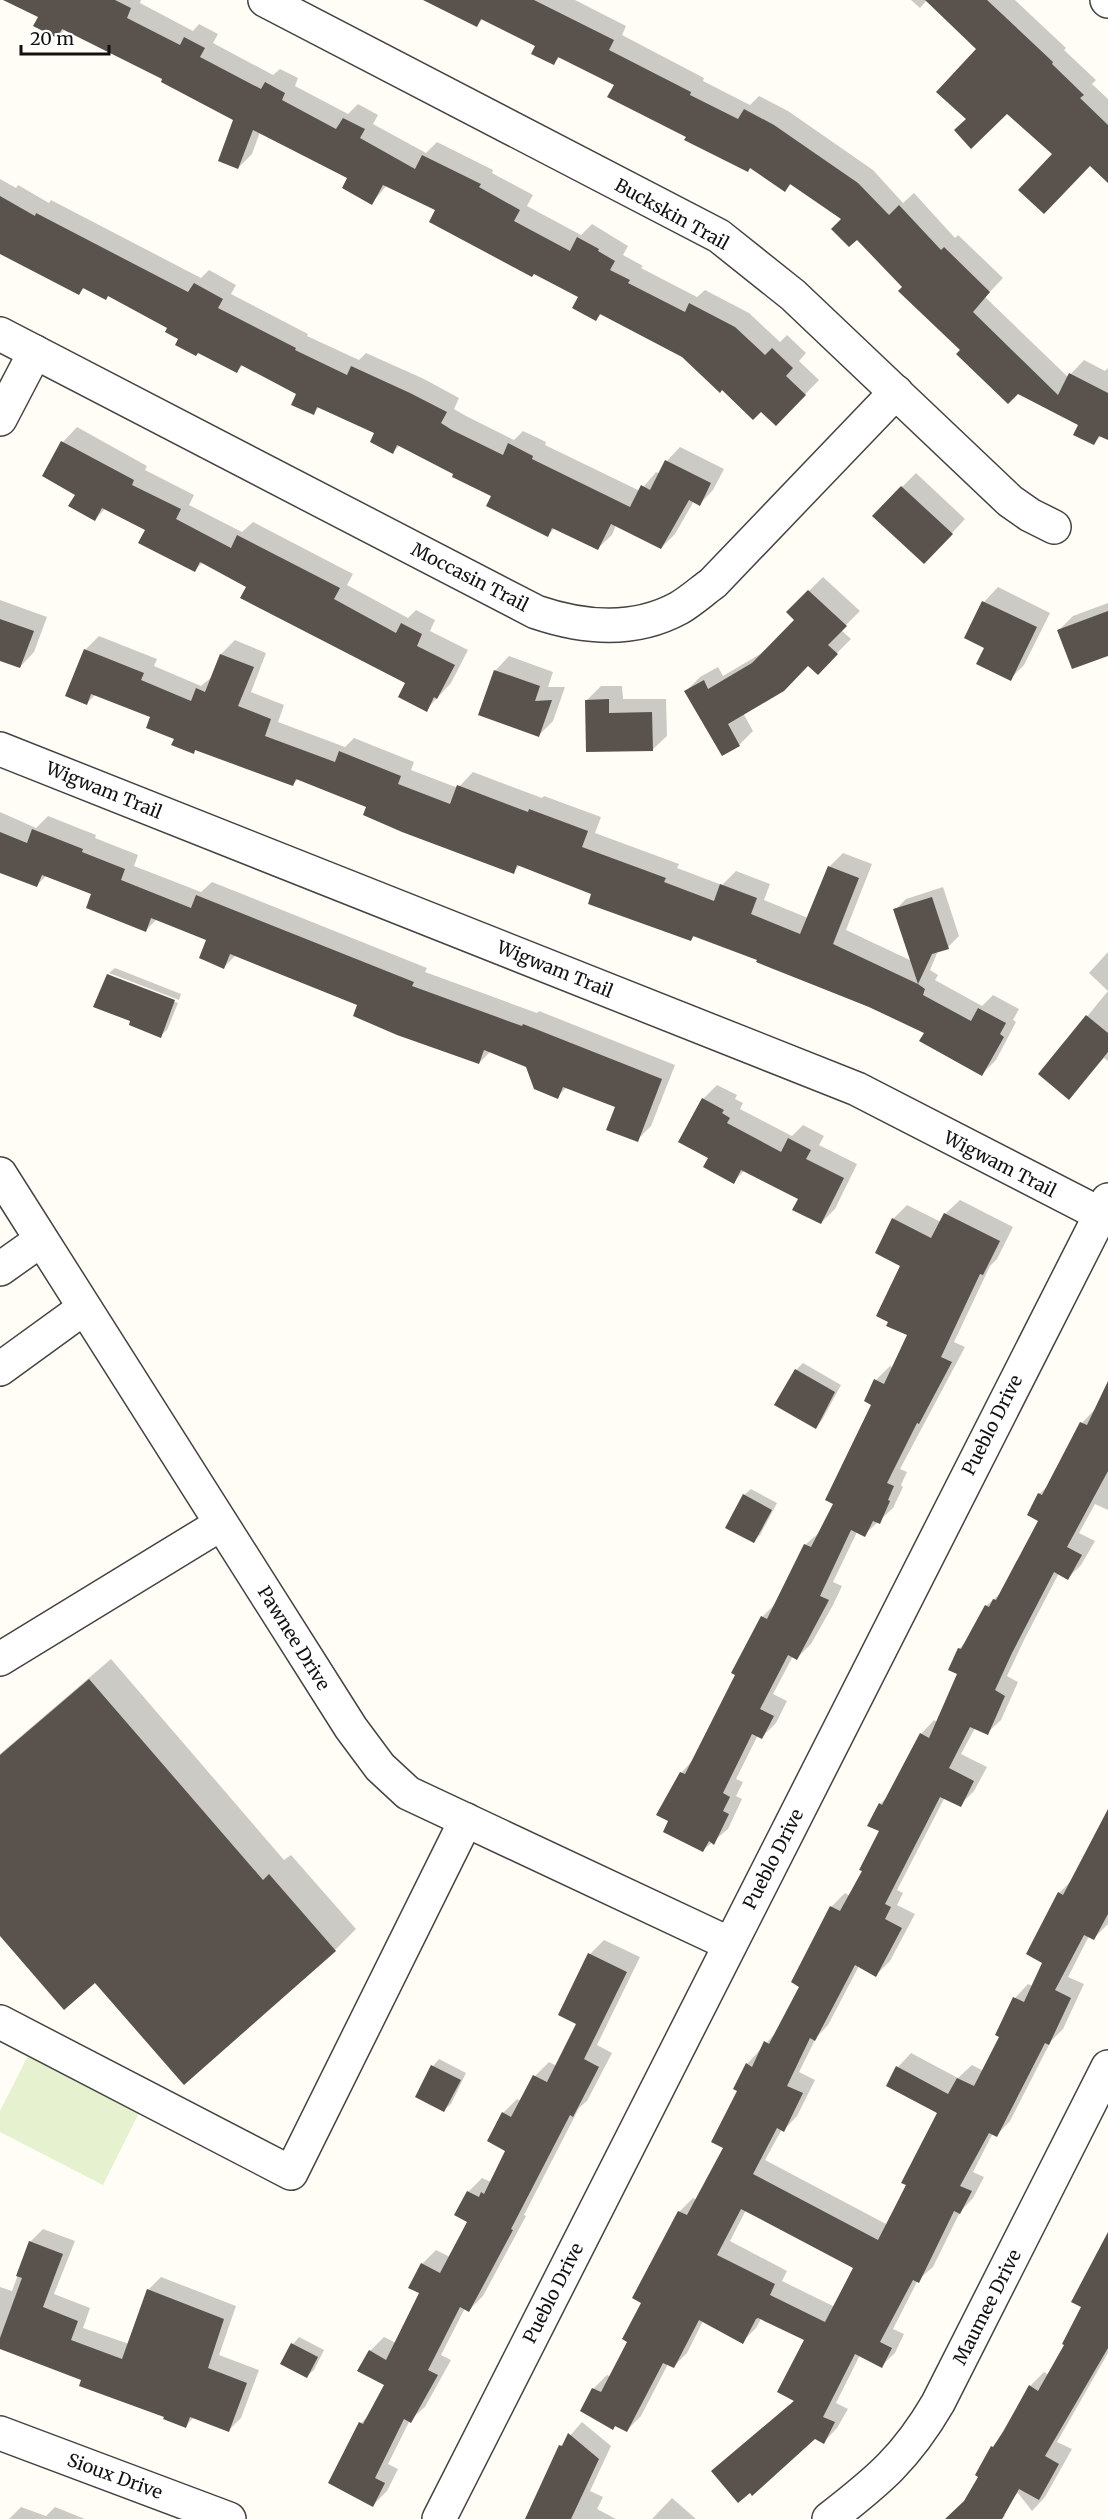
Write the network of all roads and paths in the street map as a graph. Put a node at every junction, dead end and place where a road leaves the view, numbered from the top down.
1 (266, 0) edge
2 (0, 334) edge
3 (35, 352) junction
4 (896, 392) junction
5 (0, 419) edge
6 (1054, 527) dead end
7 (0, 749) edge
8 (0, 1174) edge
9 (1104, 1207) edge
10 (41, 1240) junction
11 (0, 1269) edge
12 (84, 1308) junction
13 (0, 1369) edge
14 (221, 1524) junction
15 (0, 1659) edge
16 (466, 1820) junction
17 (730, 1944) junction
18 (0, 2022) edge
19 (1108, 2067) edge
20 (0, 2433) edge
21 (230, 2519) edge
22 (439, 2519) edge
23 (829, 2519) edge

1 - 4 street, Buckskin Trail
2 - 3 street, Moccasin Trail
3 - 4 street, Moccasin Trail
3 - 5 street
4 - 6 street, Buckskin Trail
7 - 9 street, Wigwam Trail
8 - 10 street, Pawnee Drive
9 - 17 street, Pueblo Drive
10 - 11 street
10 - 12 street, Pawnee Drive
12 - 13 street
12 - 14 street, Pawnee Drive
14 - 15 street
14 - 16 street, Pawnee Drive
16 - 17 street, Pawnee Drive
16 - 18 street
17 - 22 street, Pueblo Drive
19 - 23 street, Maumee Drive
20 - 21 street, Sioux Drive

